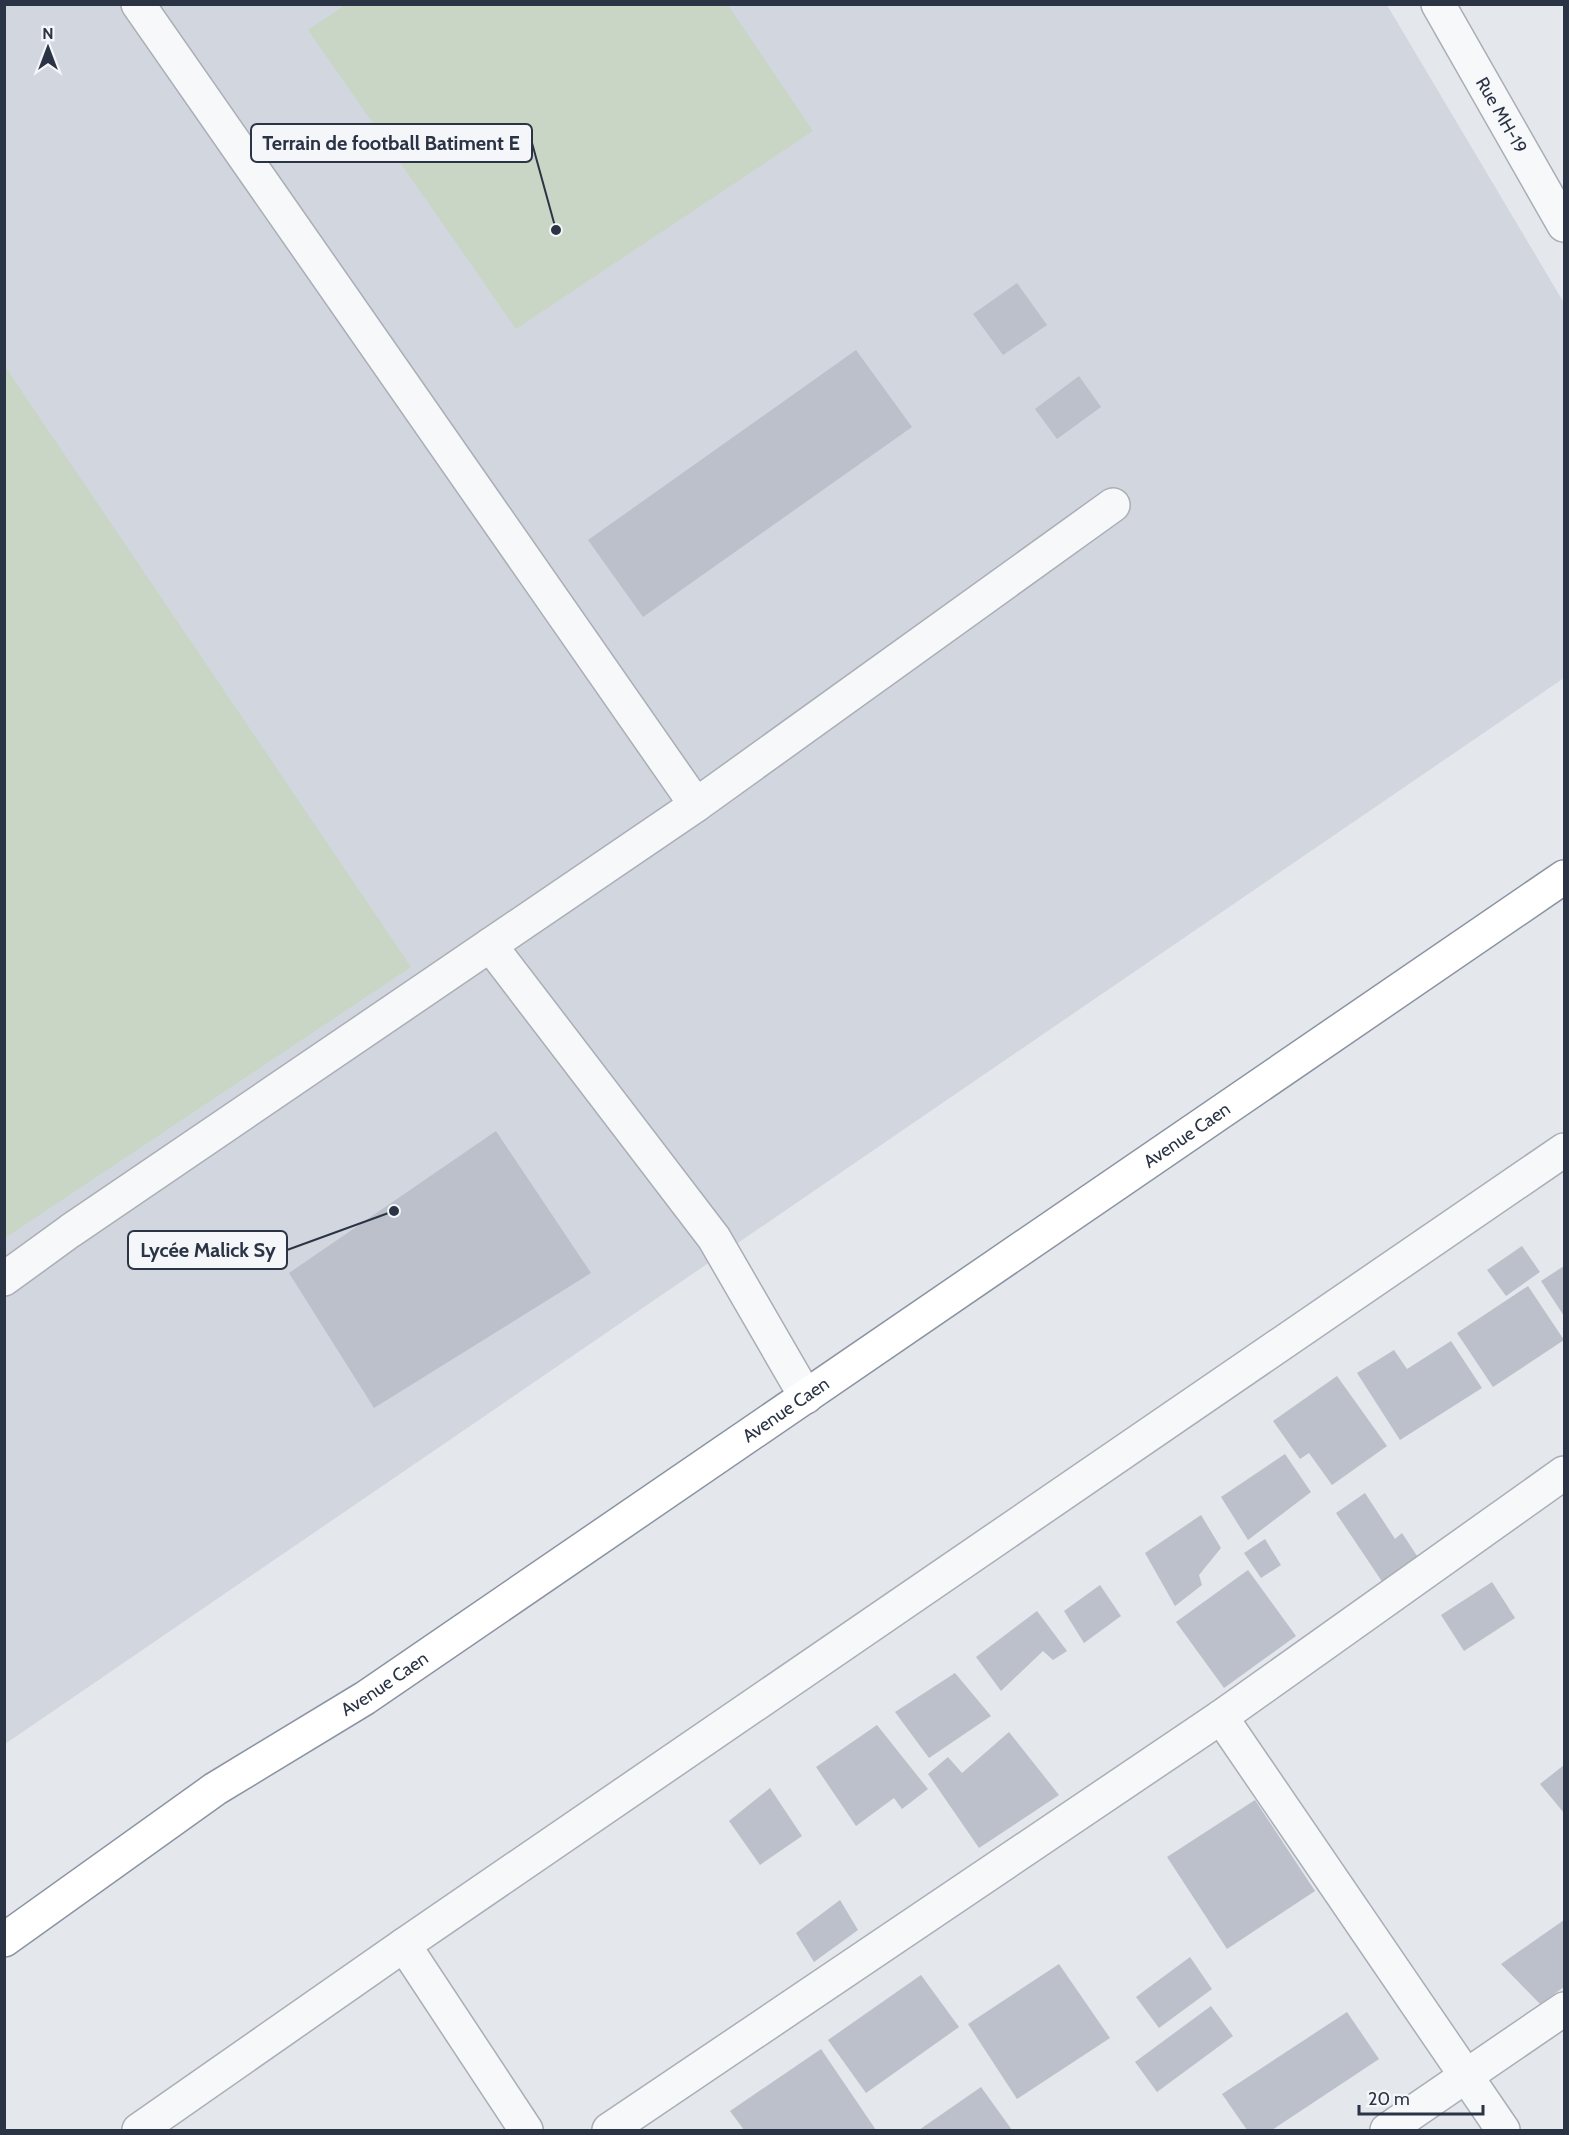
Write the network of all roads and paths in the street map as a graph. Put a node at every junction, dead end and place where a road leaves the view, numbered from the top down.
1 (138, 4) edge
2 (1438, 4) edge
3 (1564, 225) edge
4 (1113, 505) dead end
5 (696, 805) junction
6 (1564, 877) edge
7 (490, 945) junction
8 (1564, 1150) edge
9 (4, 1280) edge
10 (806, 1396) junction
11 (1564, 1473) edge
12 (1221, 1717) junction
13 (4, 1940) edge
14 (404, 1945) junction
15 (1564, 2008) edge
16 (1466, 2076) junction
17 (139, 2130) edge
18 (526, 2130) edge
19 (609, 2130) edge
20 (1387, 2130) edge
21 (1503, 2130) edge

1 - 5 street
2 - 3 street, Rue MH-19
4 - 5 street
5 - 7 street
6 - 10 highway, Avenue Caen
7 - 9 street
7 - 10 street
8 - 14 street
10 - 13 highway, Avenue Caen
11 - 12 street
12 - 16 street
12 - 19 street
14 - 17 street
14 - 18 street
15 - 16 street
16 - 20 street
16 - 21 street

